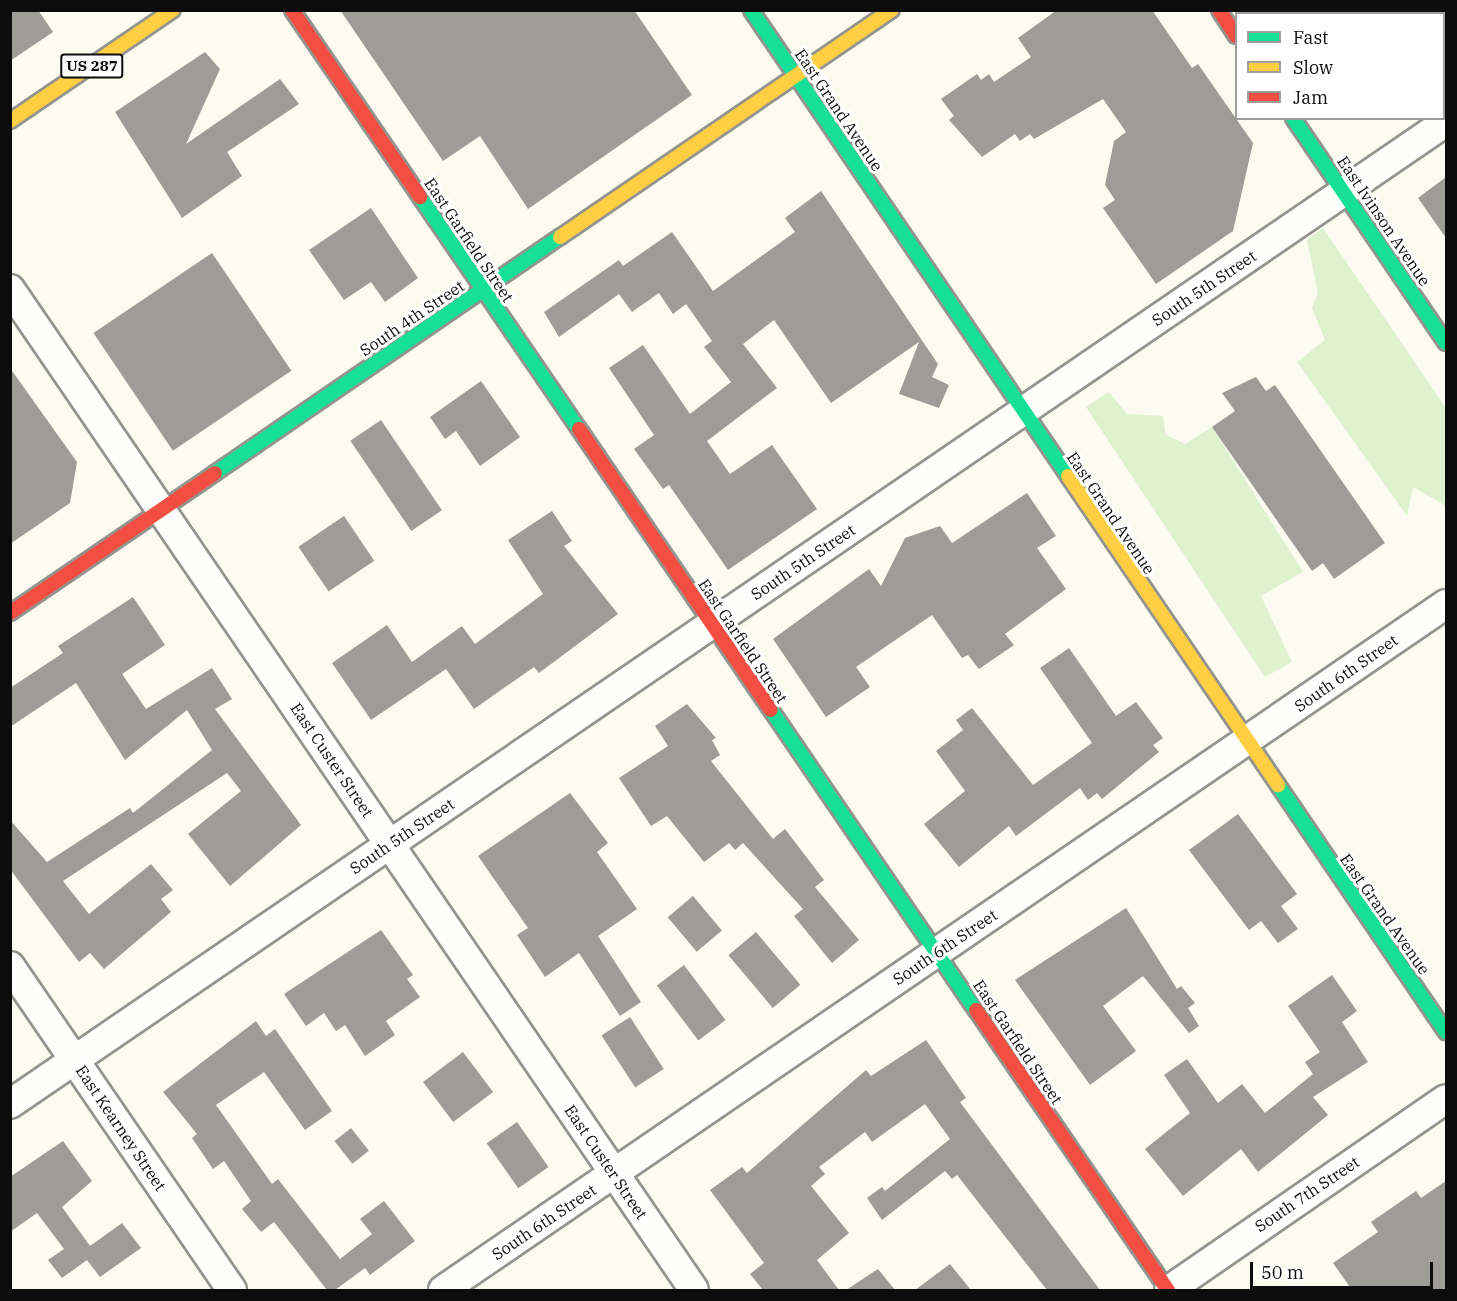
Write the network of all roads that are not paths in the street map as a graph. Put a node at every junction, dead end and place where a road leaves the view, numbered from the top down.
1 (173, 10) edge
2 (292, 10) edge
3 (751, 10) edge
4 (892, 10) edge
5 (1219, 10) edge
6 (1235, 34) edge
7 (796, 76) junction
8 (1294, 120) edge
9 (10, 122) edge
10 (1446, 122) edge
11 (1344, 192) junction
12 (10, 289) edge
13 (483, 290) junction
14 (1446, 343) edge
15 (1022, 412) junction
16 (161, 510) junction
17 (1446, 604) edge
18 (10, 613) edge
19 (712, 624) junction
20 (1246, 741) junction
21 (390, 845) junction
22 (937, 953) junction
23 (10, 966) edge
24 (1446, 1032) edge
25 (75, 1060) junction
26 (1446, 1099) edge
27 (10, 1104) edge
28 (614, 1174) junction
29 (232, 1290) edge
30 (443, 1290) edge
31 (694, 1290) edge
32 (1168, 1290) edge

1 - 9 street, US 287
2 - 13 street, East Garfield Street
3 - 7 street, East Grand Avenue
4 - 7 street, South 4th Street
5 - 6 street
7 - 13 street, South 4th Street
7 - 15 street, East Grand Avenue
8 - 11 street, East Ivinson Avenue
10 - 11 street, South 5th Street
11 - 14 street, East Ivinson Avenue
11 - 15 street, South 5th Street
12 - 16 street, East Custer Street
13 - 16 street, South 4th Street
13 - 19 street, East Garfield Street
15 - 19 street, South 5th Street
15 - 20 street, East Grand Avenue
16 - 18 street, South 4th Street
16 - 21 street, East Custer Street
17 - 20 street, South 6th Street
19 - 21 street, South 5th Street
19 - 22 street, East Garfield Street
20 - 22 street, South 6th Street
20 - 24 street, East Grand Avenue
21 - 25 street, South 5th Street
21 - 28 street, East Custer Street
22 - 28 street, South 6th Street
22 - 32 street, East Garfield Street
23 - 25 street, East Kearney Street
25 - 27 street, South 5th Street
25 - 29 street, East Kearney Street
26 - 32 street, South 7th Street
28 - 30 street, South 6th Street
28 - 31 street, East Custer Street

